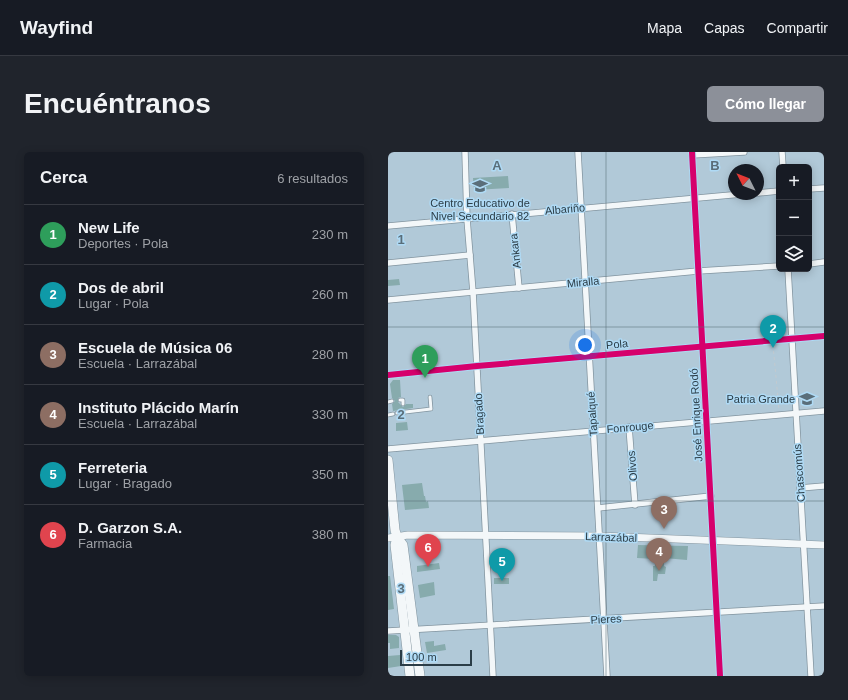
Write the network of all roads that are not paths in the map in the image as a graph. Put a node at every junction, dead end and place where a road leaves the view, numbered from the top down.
1 (465, 152) edge
2 (578, 152) edge
3 (744, 152) edge
4 (782, 152) edge
5 (692, 154) edge
6 (783, 164) edge
7 (824, 188) edge
8 (812, 189) edge
9 (776, 191) edge
10 (764, 192) edge
11 (728, 195) edge
12 (694, 198) junction
13 (581, 208) junction
14 (512, 214) junction
15 (467, 219) junction
16 (388, 226) edge
17 (470, 255) junction
18 (824, 262) edge
19 (388, 263) edge
20 (812, 264) edge
21 (776, 266) edge
22 (698, 271) junction
23 (788, 272) edge
24 (585, 282) junction
25 (519, 288) junction
26 (473, 292) junction
27 (388, 300) edge
28 (824, 336) edge
29 (792, 339) junction
30 (702, 346) junction
31 (589, 356) junction
32 (476, 366) junction
33 (388, 375) edge
34 (430, 397) dead end
35 (400, 400) dead end
36 (403, 404) dead end
37 (824, 411) edge
38 (796, 413) junction
39 (388, 415) edge
40 (707, 421) junction
41 (629, 427) junction
42 (593, 430) junction
43 (481, 441) junction
44 (388, 449) edge
45 (388, 460) edge
46 (824, 486) edge
47 (800, 488) junction
48 (711, 496) junction
49 (635, 505) junction
50 (598, 508) junction
51 (486, 536) junction
52 (599, 536) junction
53 (393, 538) edge
54 (714, 541) junction
55 (804, 544) junction
56 (824, 545) edge
57 (824, 606) edge
58 (807, 607) junction
59 (717, 612) junction
60 (604, 619) junction
61 (490, 625) junction
62 (405, 630) junction
63 (414, 630) junction
64 (388, 631) edge
65 (410, 676) edge
66 (420, 676) edge
67 (493, 676) edge
68 (607, 676) edge
69 (720, 676) edge
70 (811, 676) edge

1 - 15 street, Bragado
2 - 13 street, Tapalqué
3 - 5 street
4 - 6 street
5 - 12 street, José Enrique Rodó
7 - 8 street
9 - 10 street
11 - 12 street, Albariño
12 - 13 street, Albariño
12 - 22 street, José Enrique Rodó
13 - 14 street, Albariño
13 - 24 street, Tapalqué
14 - 15 street, Albariño
14 - 25 street, Ankara
15 - 16 street, Albariño
15 - 17 street, Bragado
17 - 19 street
17 - 26 street, Bragado
18 - 20 street
21 - 22 street, Miralla
22 - 24 street, Miralla
22 - 30 street, José Enrique Rodó
23 - 29 street, Chascomús
24 - 25 street, Miralla
24 - 31 street, Tapalqué
25 - 26 street, Miralla
26 - 27 street, Miralla
26 - 32 street, Bragado
28 - 29 street, Pola
29 - 30 street, Pola
29 - 38 street, Chascomús
30 - 31 street, Pola
30 - 40 street, José Enrique Rodó
31 - 32 street, Pola
31 - 42 street, Tapalqué
32 - 33 street, Pola
32 - 43 street, Bragado
34 - 39 lane
35 - 36 lane
37 - 38 street, Fonrouge
38 - 40 street, Fonrouge
38 - 47 street, Chascomús
40 - 41 street, Fonrouge
40 - 48 street, José Enrique Rodó
41 - 42 street, Fonrouge
41 - 49 street, Olivos
42 - 43 street, Fonrouge
42 - 50 street, Tapalqué
43 - 44 street, Fonrouge
43 - 51 street, Bragado
45 - 53 main road
46 - 47 street
47 - 55 street, Chascomús
48 - 49 street
48 - 54 street, José Enrique Rodó
49 - 50 street
50 - 52 street, Tapalqué
51 - 52 street, Larrazábal
51 - 53 street, Larrazábal
51 - 61 street, Bragado
52 - 54 street, Larrazábal
52 - 60 street, Tapalqué
53 - 62 main road
53 - 63 main road
54 - 55 street, Larrazábal
54 - 59 street, José Enrique Rodó
55 - 56 street, Larrazábal
55 - 58 street, Chascomús
57 - 58 street, Pieres
58 - 59 street, Pieres
58 - 70 street, Chascomús
59 - 60 street, Pieres
59 - 69 street, José Enrique Rodó
60 - 61 street, Pieres
60 - 68 street, Tapalqué
61 - 63 street, Pieres
61 - 67 street, Bragado
62 - 63 street, Pieres
62 - 64 street, Pieres
62 - 65 main road
63 - 66 main road

